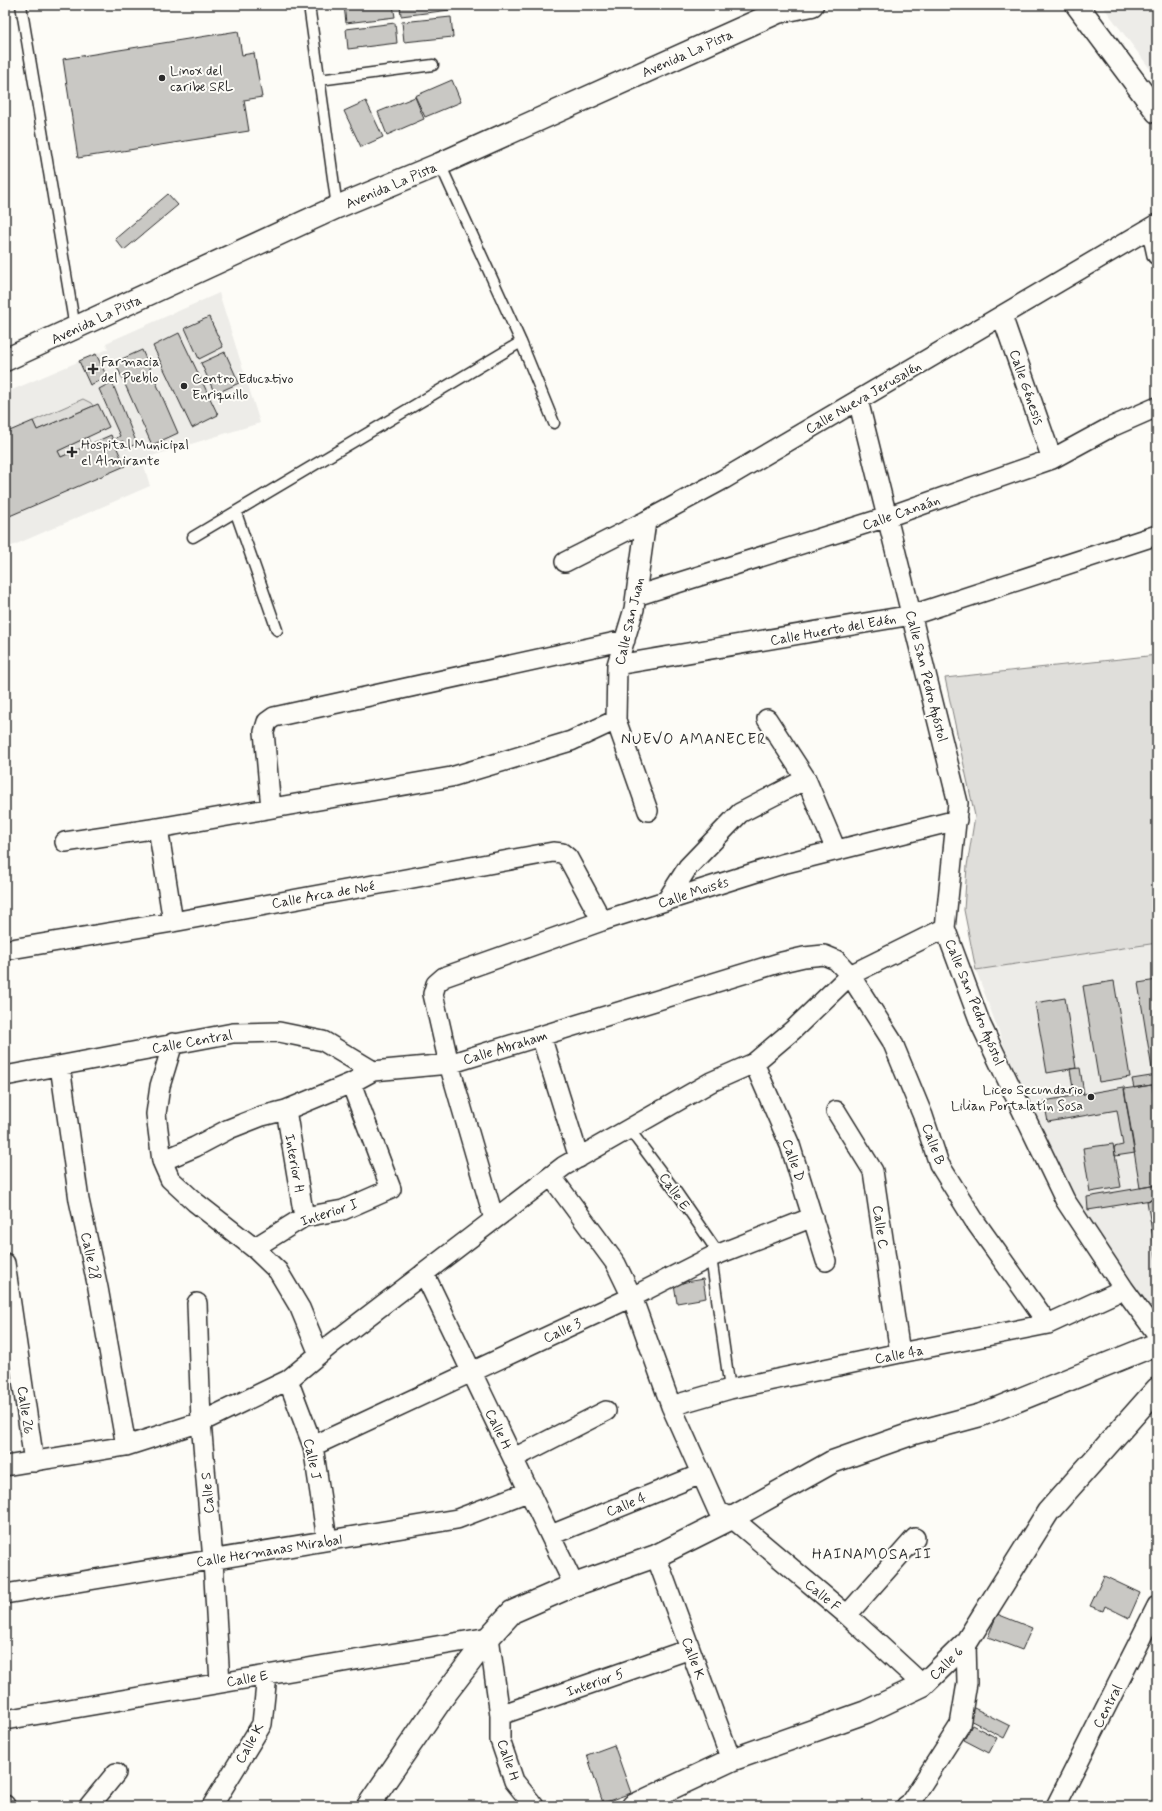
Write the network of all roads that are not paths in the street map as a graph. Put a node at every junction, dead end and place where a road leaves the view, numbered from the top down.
1 (21, 5) edge
2 (309, 5) edge
3 (812, 5) edge
4 (1077, 5) edge
5 (782, 8) edge
6 (434, 65) dead end
7 (319, 80) junction
8 (1157, 112) edge
9 (440, 164) junction
10 (337, 207) junction
11 (1154, 226) edge
12 (1157, 255) edge
13 (1002, 316) junction
14 (75, 329) junction
15 (521, 342) junction
16 (5, 360) edge
17 (858, 400) junction
18 (1157, 407) edge
19 (554, 423) dead end
20 (1052, 459) junction
21 (236, 513) junction
22 (887, 517) junction
23 (646, 522) junction
24 (1157, 535) edge
25 (193, 537) dead end
26 (566, 562) dead end
27 (636, 596) junction
28 (912, 615) junction
29 (277, 630) dead end
30 (625, 640) junction
31 (617, 665) junction
32 (767, 719) dead end
33 (616, 720) junction
34 (806, 779) junction
35 (271, 808) junction
36 (648, 811) dead end
37 (956, 820) junction
38 (158, 828) junction
39 (65, 842) dead end
40 (836, 850) junction
41 (667, 900) junction
42 (602, 921) junction
43 (172, 922) junction
44 (945, 928) junction
45 (5, 950) edge
46 (850, 975) junction
47 (541, 1036) junction
48 (173, 1043) junction
49 (754, 1063) junction
50 (449, 1064) junction
51 (60, 1066) junction
52 (373, 1070) junction
53 (5, 1076) edge
54 (351, 1083) junction
55 (286, 1110) junction
56 (836, 1111) dead end
57 (629, 1129) junction
58 (579, 1158) junction
59 (162, 1161) junction
60 (551, 1176) junction
61 (304, 1217) junction
62 (812, 1217) junction
63 (494, 1219) junction
64 (254, 1248) junction
65 (715, 1255) junction
66 (826, 1261) dead end
67 (5, 1263) edge
68 (424, 1273) junction
69 (1124, 1289) junction
70 (632, 1297) junction
71 (197, 1303) dead end
72 (1048, 1324) junction
73 (1157, 1334) edge
74 (1157, 1344) edge
75 (900, 1353) junction
76 (319, 1354) junction
77 (472, 1373) junction
78 (288, 1380) junction
79 (730, 1389) junction
80 (1157, 1389) edge
81 (670, 1406) junction
82 (606, 1411) dead end
83 (201, 1422) junction
84 (126, 1446) junction
85 (313, 1446) junction
86 (514, 1458) junction
87 (34, 1462) junction
88 (5, 1466) edge
89 (701, 1474) junction
90 (530, 1491) junction
91 (725, 1515) junction
92 (551, 1535) junction
93 (915, 1538) dead end
94 (327, 1540) junction
95 (656, 1556) junction
96 (213, 1560) junction
97 (574, 1585) junction
98 (5, 1594) edge
99 (1157, 1606) edge
100 (847, 1615) junction
101 (489, 1637) junction
102 (966, 1644) junction
103 (690, 1649) junction
104 (267, 1675) junction
105 (220, 1683) junction
106 (923, 1685) junction
107 (500, 1715) junction
108 (5, 1720) edge
109 (732, 1760) junction
110 (116, 1773) dead end
111 (912, 1805) edge
112 (89, 1806) edge
113 (212, 1806) edge
114 (368, 1806) edge
115 (534, 1806) edge
116 (633, 1806) edge
117 (1056, 1806) edge

1 - 14 lane
2 - 7 lane
3 - 5 street, Avenida La Pista
4 - 8 street
5 - 9 street, Avenida La Pista
6 - 7 lane
7 - 10 lane
9 - 10 street, Avenida La Pista
9 - 15 lane
10 - 14 street, Avenida La Pista
11 - 12 street
11 - 13 street, Calle Nueva Jerusalén
13 - 17 street, Calle Nueva Jerusalén
13 - 20 street, Calle Génesis
14 - 16 street, Avenida La Pista
15 - 19 lane
15 - 21 lane
17 - 22 street, Calle San Pedro Apóstol
17 - 23 street, Calle Nueva Jerusalén
18 - 20 street, Calle Canaán
20 - 22 street, Calle Canaán
21 - 25 lane
21 - 29 lane
22 - 27 street, Calle Canaán
22 - 28 street, Calle San Pedro Apóstol
23 - 26 street, Calle Nueva Jerusalén
23 - 27 street, Calle San Juan
24 - 28 street, Calle Huerto del Edén
27 - 30 street, Calle San Juan
28 - 31 street, Calle Huerto del Edén
28 - 37 street, Calle San Pedro Apóstol
30 - 31 street, Calle San Juan
30 - 35 street
31 - 33 street, Calle San Juan
32 - 34 street
33 - 35 street
33 - 36 street, Calle San Juan
34 - 40 street
34 - 41 street
35 - 38 street
37 - 40 street, Calle Moisés
37 - 44 street, Calle San Pedro Apóstol
38 - 39 street
38 - 43 street
40 - 41 street, Calle Moisés
41 - 42 street, Calle Moisés
42 - 43 street, Calle Arca de Noé
42 - 50 street, Calle Moisés
43 - 45 street, Calle Arca de Noé
44 - 46 street
44 - 69 street, Calle San Pedro Apóstol
46 - 47 street, Calle Abraham
46 - 49 street
46 - 72 street, Calle B
47 - 50 street, Calle Abraham
47 - 58 street
48 - 51 street, Calle Central
48 - 52 street, Calle Central
48 - 59 street
49 - 57 street
49 - 62 street, Calle D
50 - 52 street, Calle Abraham
50 - 63 street
51 - 53 street, Calle Central
51 - 84 street, Calle 28
52 - 54 street, Calle Abraham
54 - 55 street, Calle Abraham
54 - 61 street, Interior I
55 - 59 street, Calle Abraham
55 - 61 street, Interior H
56 - 75 street, Calle C
57 - 58 street
57 - 65 lane, Calle E
58 - 60 street
59 - 64 street
60 - 63 street
60 - 70 street
61 - 64 street, Interior I
62 - 65 street, Calle 3
62 - 66 street, Calle D
63 - 68 street
64 - 76 street
65 - 70 street, Calle 3
65 - 79 lane, Calle E
67 - 87 street, Calle 26
68 - 76 street
68 - 77 street, Calle H
69 - 72 street, Calle 4a
69 - 73 street, Calle San Pedro Apóstol
70 - 77 street, Calle 3
70 - 81 street
71 - 83 street, Calle S
72 - 75 street, Calle 4a
74 - 91 street
75 - 79 street, Calle 4a
76 - 78 street
77 - 85 street, Calle 3
77 - 86 street, Calle H
78 - 83 street
78 - 85 street, Calle J
79 - 81 street, Calle 4a
80 - 102 street, Calle 6
81 - 89 street
82 - 86 street
83 - 84 street
83 - 96 street, Calle S
84 - 87 street
85 - 94 street, Calle J
86 - 90 street, Calle H
87 - 88 street
89 - 91 street
89 - 92 street, Calle 4
90 - 92 street, Calle H
90 - 94 street, Calle Hermanas Mirabal
91 - 95 street
91 - 100 street, Calle F
92 - 97 street, Calle H
93 - 100 street
94 - 96 street, Calle Hermanas Mirabal
95 - 97 street
95 - 103 street, Calle K
96 - 98 street, Calle Hermanas Mirabal
96 - 105 street, Calle S
97 - 101 street
99 - 117 street, Central
100 - 106 street, Calle F
101 - 104 street, Calle E
101 - 107 street, Calle H
101 - 114 street
102 - 106 street, Calle 6
102 - 111 street
103 - 107 street, Interior 5
103 - 109 street, Calle K
104 - 105 street, Calle E
104 - 113 street, Calle K
105 - 108 street, Calle E
106 - 109 street, Calle 6
107 - 115 street, Calle H
109 - 116 street, Calle 6
110 - 112 street

